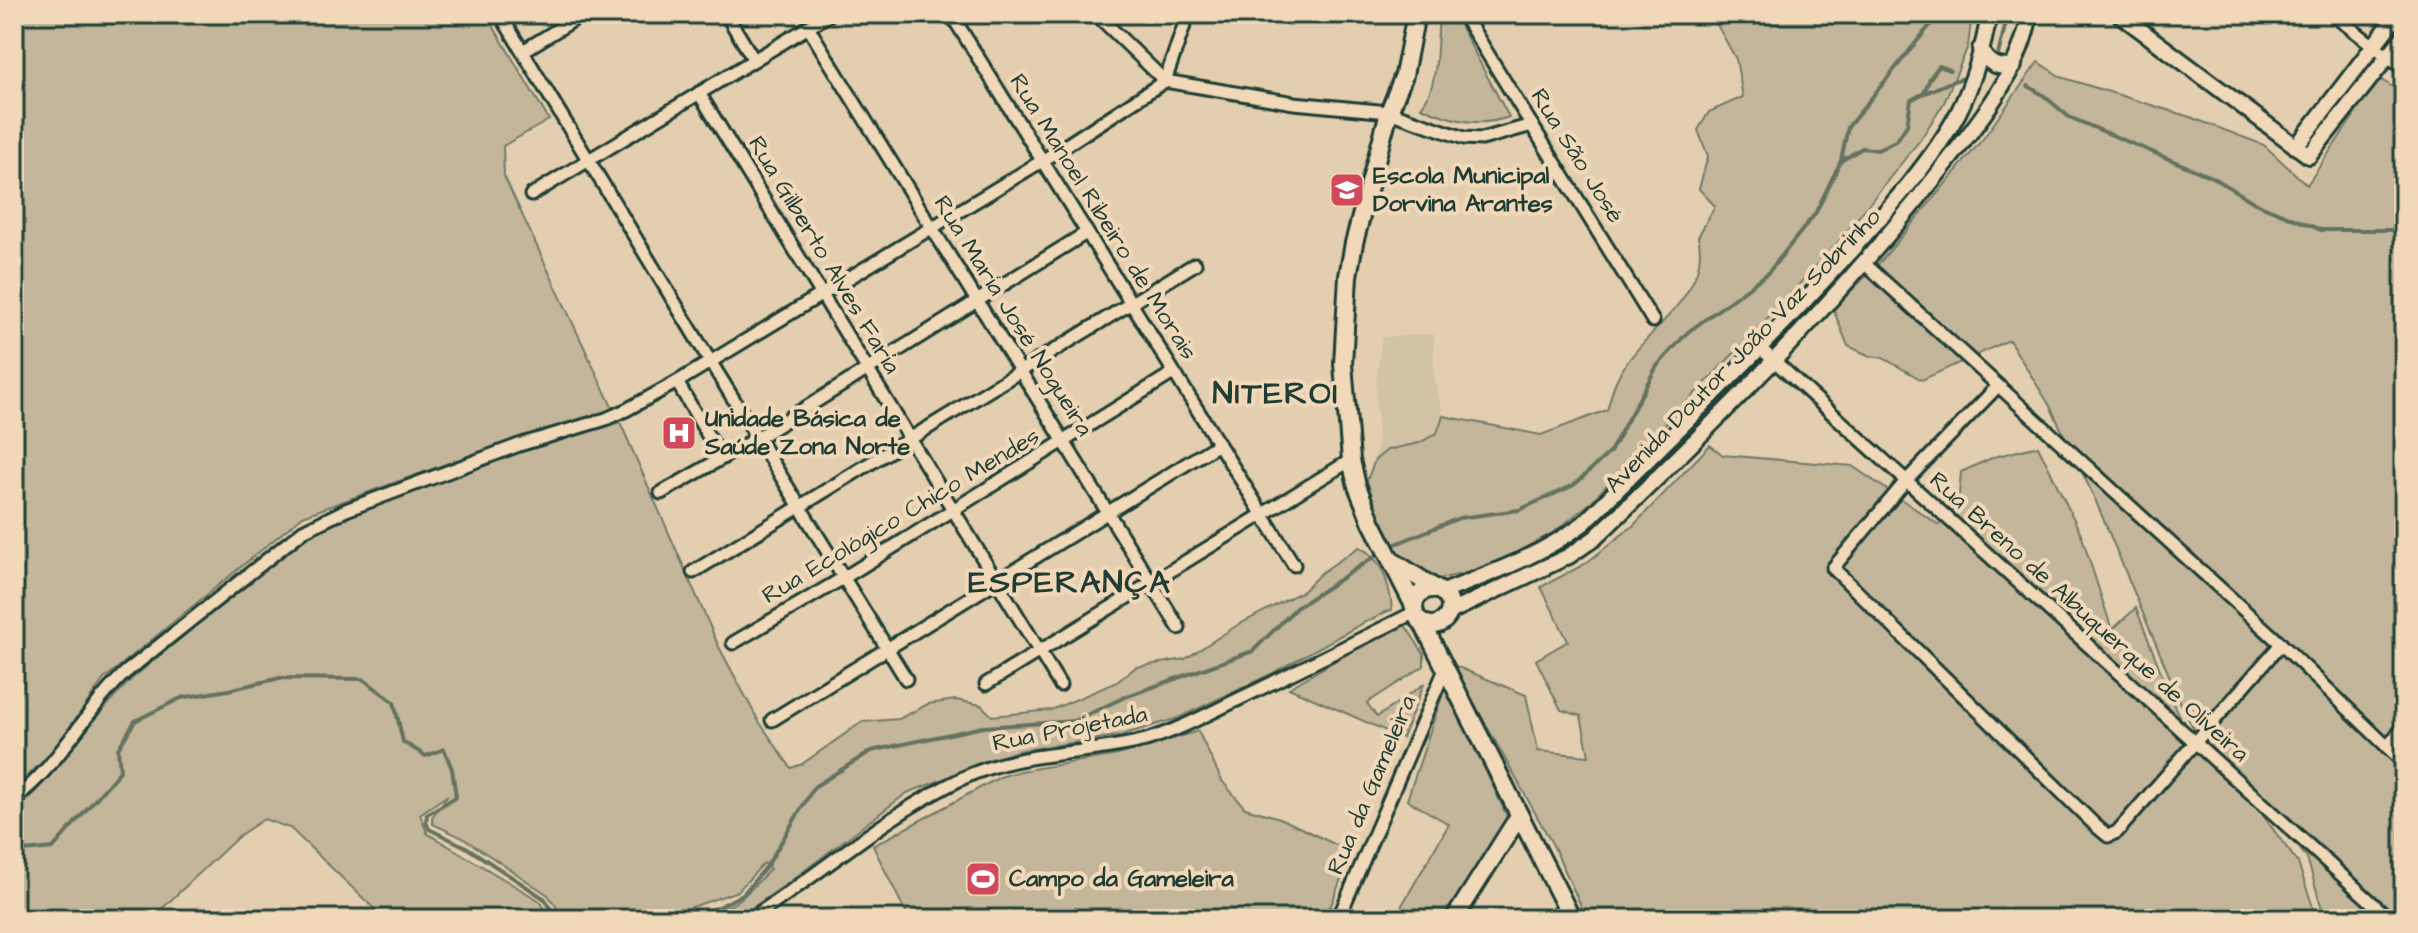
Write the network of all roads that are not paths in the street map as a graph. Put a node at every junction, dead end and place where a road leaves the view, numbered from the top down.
1 (500, 14) edge
2 (583, 14) edge
3 (726, 14) edge
4 (830, 14) edge
5 (951, 14) edge
6 (1096, 14) edge
7 (1188, 14) edge
8 (1416, 14) edge
9 (1463, 14) edge
10 (1989, 14) edge
11 (2030, 14) edge
12 (2119, 14) edge
13 (2332, 14) edge
14 (2398, 14) edge
15 (808, 27) junction
16 (2404, 36) edge
17 (2374, 46) junction
18 (1980, 49) junction
19 (523, 51) junction
20 (2389, 57) junction
21 (754, 60) junction
22 (2014, 66) junction
23 (2404, 69) edge
24 (1165, 81) junction
25 (699, 93) junction
26 (1389, 112) junction
27 (1532, 125) junction
28 (2296, 147) junction
29 (589, 158) junction
30 (1042, 161) junction
31 (531, 195) dead end
32 (932, 227) junction
33 (1086, 233) junction
34 (1864, 263) junction
35 (1195, 264) dead end
36 (822, 293) junction
37 (977, 300) junction
38 (1130, 304) junction
39 (1653, 321) dead end
40 (1760, 348) junction
41 (1773, 360) junction
42 (710, 361) junction
43 (867, 370) junction
44 (1022, 372) junction
45 (1173, 373) junction
46 (677, 382) junction
47 (1998, 386) junction
48 (759, 437) junction
49 (909, 438) junction
50 (1065, 442) junction
51 (1217, 445) junction
52 (721, 458) junction
53 (1351, 460) junction
54 (1906, 481) junction
55 (661, 493) dead end
56 (801, 506) junction
57 (953, 510) junction
58 (1108, 513) junction
59 (1263, 514) junction
60 (1391, 558) junction
61 (1294, 565) dead end
62 (693, 572) dead end
63 (845, 577) junction
64 (997, 582) junction
65 (1151, 584) junction
66 (1440, 591) junction
67 (1417, 613) junction
68 (1449, 615) junction
69 (1179, 628) dead end
70 (733, 643) dead end
71 (2281, 644) junction
72 (888, 648) junction
73 (1040, 652) junction
74 (1445, 664) junction
75 (906, 679) dead end
76 (986, 684) dead end
77 (1060, 685) dead end
78 (772, 720) dead end
79 (2404, 727) edge
80 (2196, 742) junction
81 (2387, 747) junction
82 (2404, 763) edge
83 (14, 799) edge
84 (1519, 816) junction
85 (750, 919) edge
86 (1336, 919) edge
87 (1454, 919) edge
88 (1572, 919) edge
89 (2390, 919) edge

1 - 19 street
2 - 19 street
3 - 21 street
4 - 15 street
5 - 30 street, Rua Manoel Ribeiro de Morais
6 - 24 street
7 - 24 street
8 - 26 main road
9 - 27 street, Rua São José
10 - 18 street, Avenida Doutor João Vaz Sobrinho
11 - 22 street, Avenida Doutor João Vaz Sobrinho
12 - 28 street
13 - 17 street
14 - 17 street
15 - 21 street
15 - 32 street, Rua Maria José Nogueira
16 - 20 street
17 - 20 street
17 - 28 street
18 - 22 street
18 - 40 street, Avenida Doutor João Vaz Sobrinho
19 - 29 street
20 - 23 street
20 - 28 street
21 - 25 street
22 - 34 street, Avenida Doutor João Vaz Sobrinho
24 - 26 street
24 - 30 street
25 - 29 street
25 - 36 street, Rua Gilberto Alves Faria
26 - 27 street
26 - 53 main road
27 - 39 street, Rua São José
29 - 31 street
29 - 42 street
30 - 32 street
30 - 33 street, Rua Manoel Ribeiro de Morais
32 - 36 street
32 - 37 street, Rua Maria José Nogueira
33 - 37 street
33 - 38 street, Rua Manoel Ribeiro de Morais
34 - 41 street, Avenida Doutor João Vaz Sobrinho
34 - 47 street
35 - 38 street
36 - 42 street
36 - 43 street, Rua Gilberto Alves Faria
37 - 43 street
37 - 44 street, Rua Maria José Nogueira
38 - 44 street
38 - 45 street, Rua Manoel Ribeiro de Morais
40 - 41 street, Rua Breno de Albuquerque de Oliveira
40 - 66 street, Avenida Doutor João Vaz Sobrinho
41 - 54 street, Rua Breno de Albuquerque de Oliveira
41 - 68 street, Avenida Doutor João Vaz Sobrinho
42 - 46 street
42 - 48 street
43 - 48 street
43 - 49 street, Rua Gilberto Alves Faria
44 - 49 street
44 - 50 street, Rua Maria José Nogueira
45 - 50 street, Rua Ecológico Chico Mendes
45 - 51 street, Rua Manoel Ribeiro de Morais
46 - 52 street
46 - 83 street
47 - 54 street
47 - 71 street
48 - 52 street
48 - 56 street
49 - 56 street
49 - 57 street, Rua Gilberto Alves Faria
50 - 57 street, Rua Ecológico Chico Mendes
50 - 58 street, Rua Maria José Nogueira
51 - 58 street
51 - 59 street, Rua Manoel Ribeiro de Morais
52 - 55 street
53 - 59 street
53 - 60 main road
54 - 80 street, Rua Breno de Albuquerque de Oliveira
54 - 80 street
56 - 62 street
56 - 63 street
57 - 63 street, Rua Ecológico Chico Mendes
57 - 64 street, Rua Gilberto Alves Faria
58 - 64 street
58 - 65 street, Rua Maria José Nogueira
59 - 61 street, Rua Manoel Ribeiro de Morais
59 - 65 street
60 - 66 main road
60 - 67 main road
63 - 70 street, Rua Ecológico Chico Mendes
63 - 72 street
64 - 72 street
64 - 73 street, Rua Gilberto Alves Faria
65 - 69 street, Rua Maria José Nogueira
65 - 73 street
66 - 67 main road
66 - 68 main road
67 - 68 main road
67 - 74 main road
67 - 85 street, Rua Projetada
68 - 74 main road
71 - 80 street
71 - 81 street
72 - 75 street
72 - 78 street
73 - 76 street
73 - 77 street, Rua Gilberto Alves Faria
74 - 84 main road
74 - 86 street, Rua da Gameleira
79 - 81 street
80 - 89 street, Rua Breno de Albuquerque de Oliveira
81 - 82 street
84 - 87 main road
84 - 88 main road

